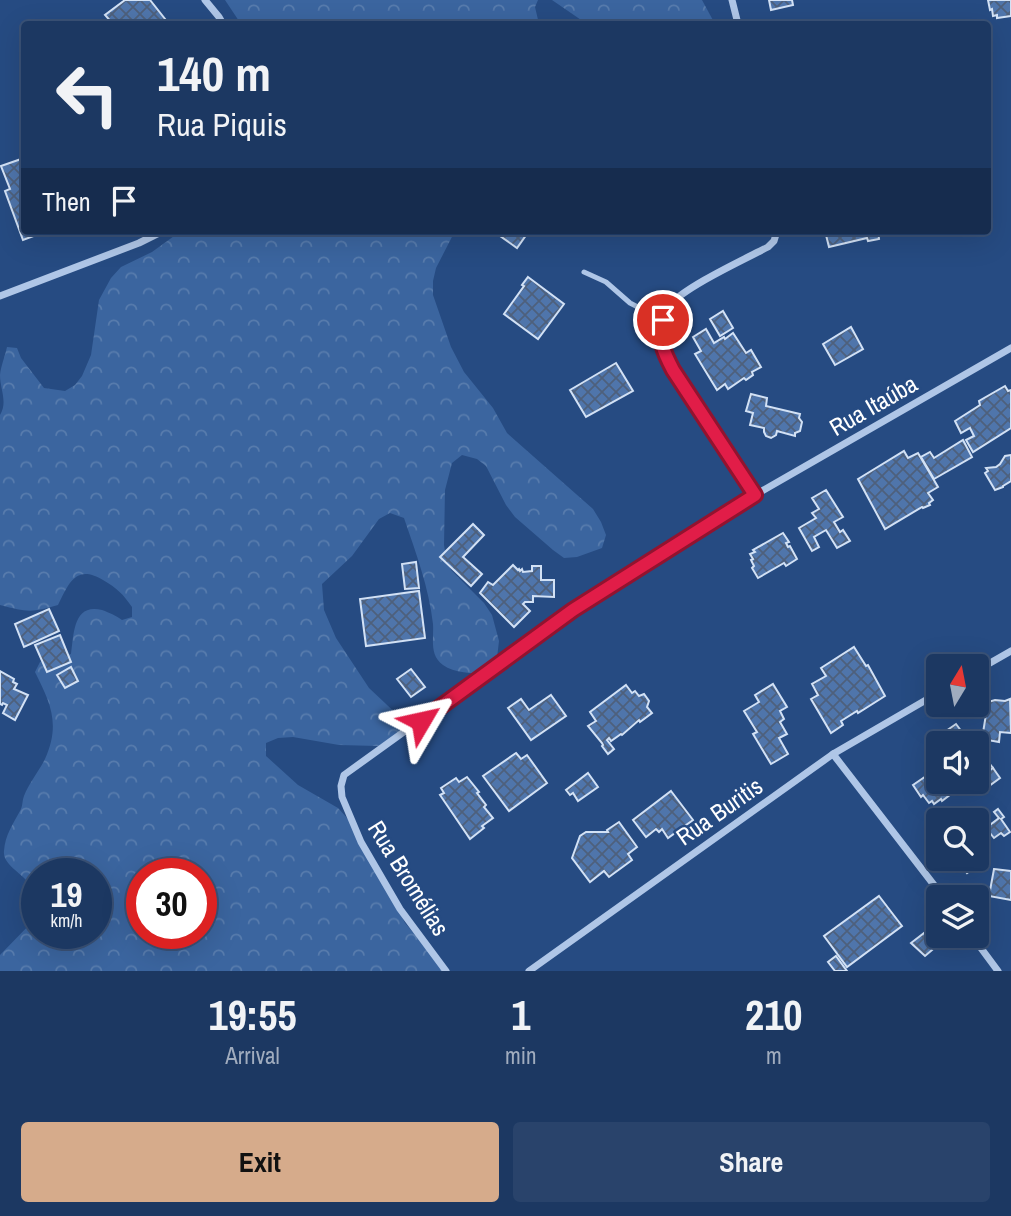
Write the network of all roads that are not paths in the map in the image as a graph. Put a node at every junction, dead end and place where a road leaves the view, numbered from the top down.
1 (205, 0) edge
2 (733, 0) edge
3 (221, 21) edge
4 (737, 21) edge
5 (155, 235) edge
6 (776, 235) edge
7 (584, 272) dead end
8 (0, 296) edge
9 (663, 320) junction
10 (1011, 348) edge
11 (755, 495) junction
12 (1011, 651) edge
13 (989, 664) edge
14 (926, 700) edge
15 (833, 754) junction
16 (355, 768) joint
17 (934, 885) edge
18 (981, 948) edge
19 (446, 971) edge
20 (529, 971) edge
21 (998, 971) edge

1 - 3 street
2 - 4 street
5 - 8 street
6 - 9 street
7 - 9 lane
9 - 11 street
10 - 11 street, Rua Itaúba
11 - 16 street, Rua Itaúba
12 - 13 street
14 - 15 street, Rua Buritis
15 - 17 street
15 - 20 street, Rua Buritis
16 - 19 street, Rua Bromélias
18 - 21 street

